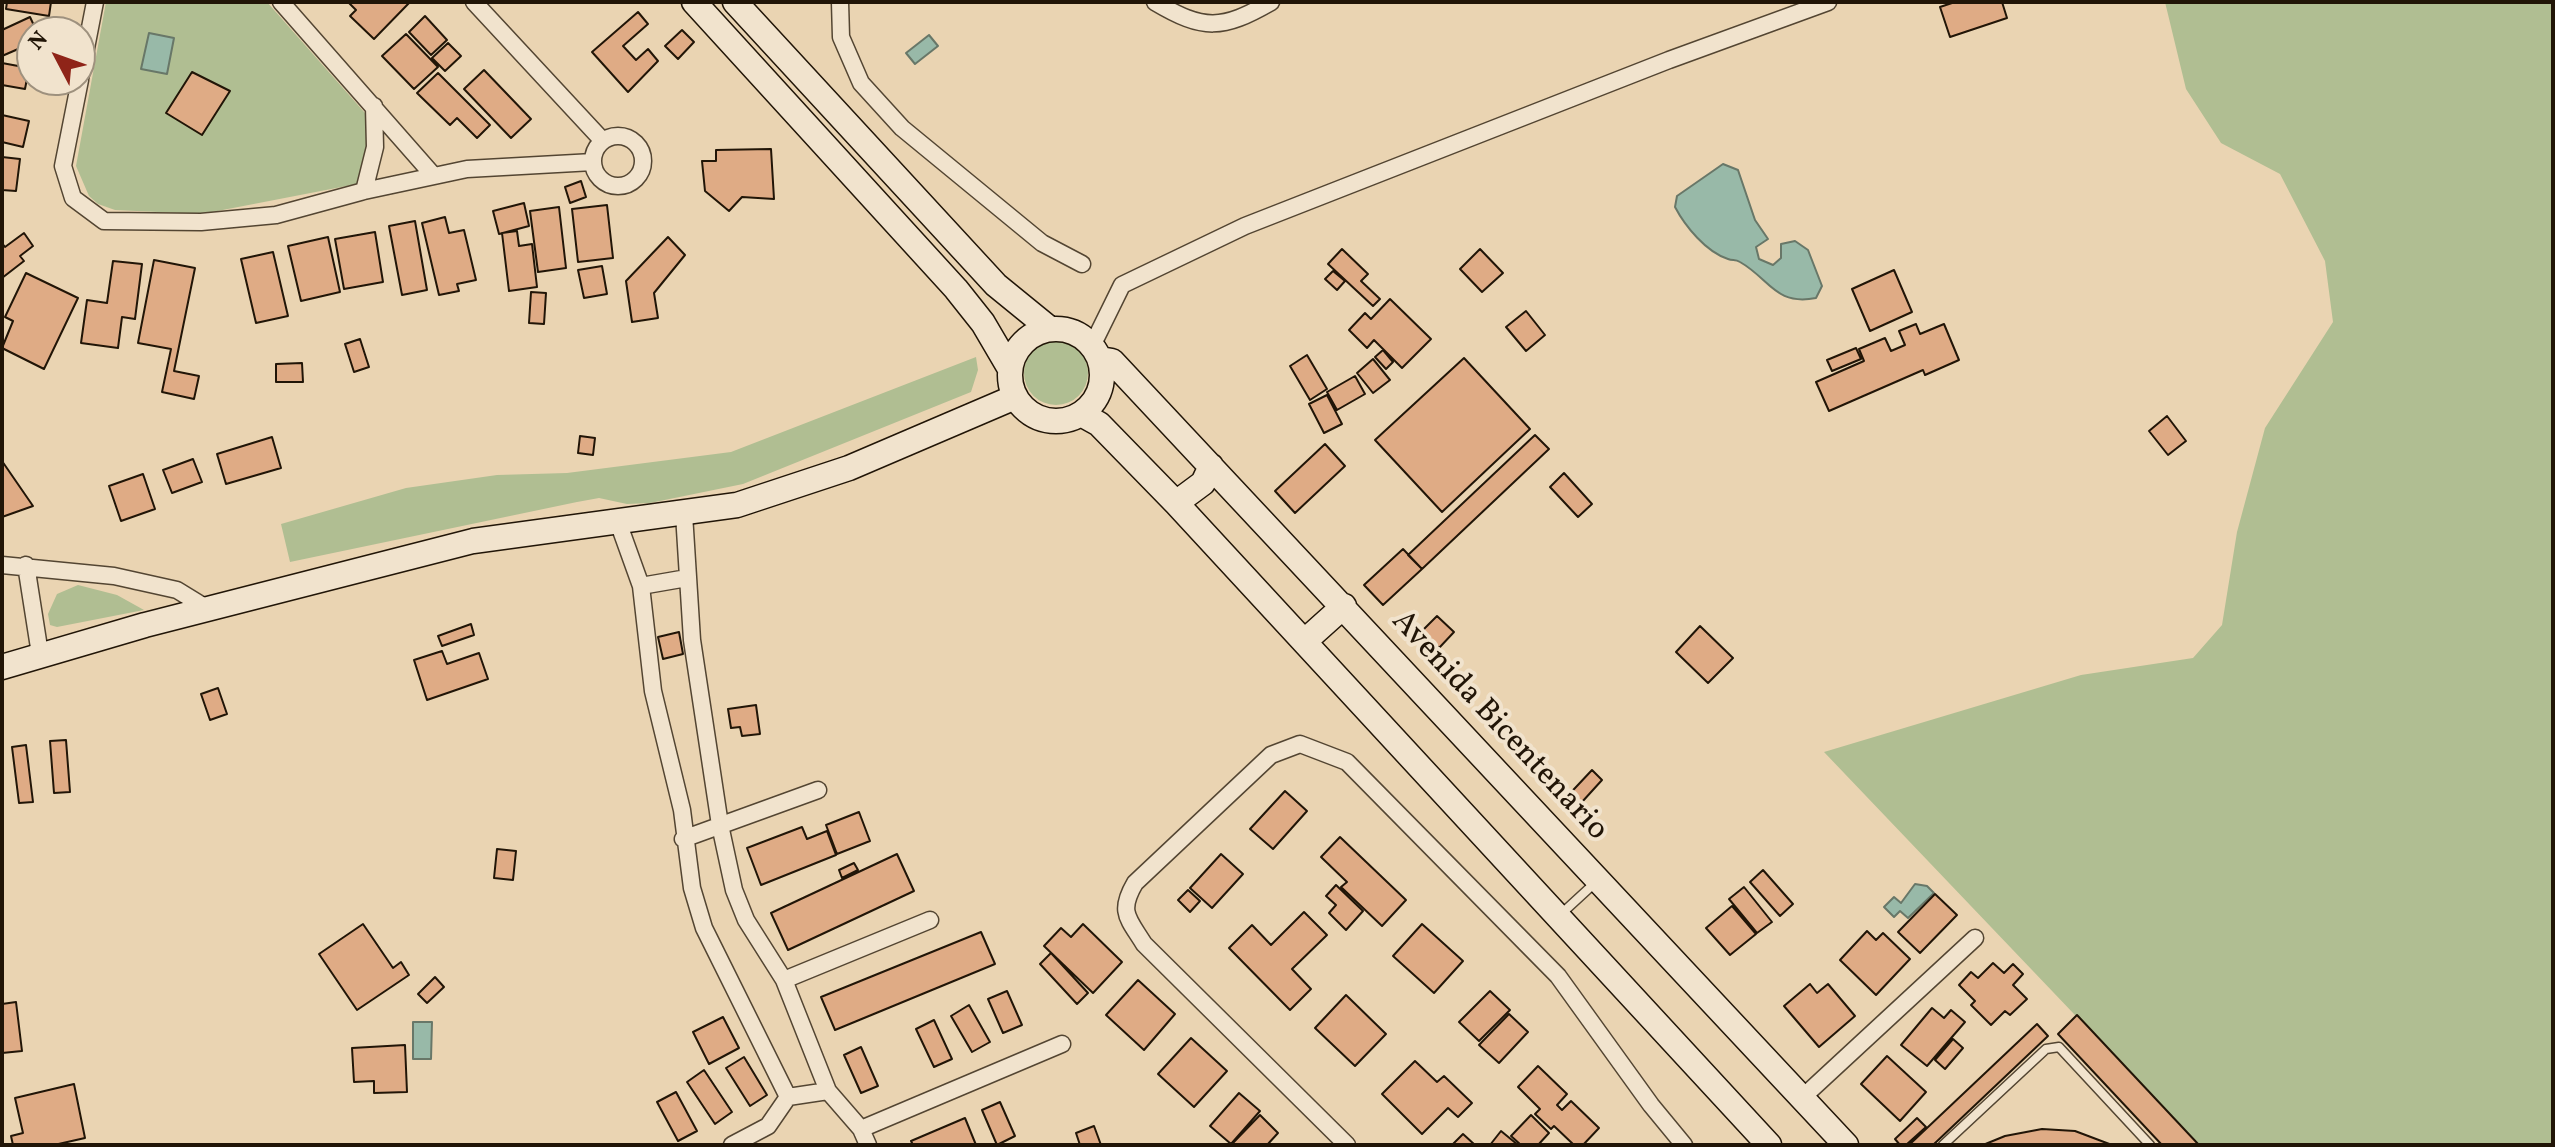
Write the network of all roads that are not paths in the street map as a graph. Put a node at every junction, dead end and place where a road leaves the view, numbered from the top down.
1 (281, 2) edge
2 (474, 2) edge
3 (694, 2) edge
4 (735, 2) edge
5 (840, 2) edge
6 (1155, 2) edge
7 (1271, 2) edge
8 (1828, 2) edge
9 (77, 96) edge
10 (374, 106) junction
11 (603, 141) junction
12 (593, 162) junction
13 (433, 175) junction
14 (364, 191) junction
15 (1082, 264) dead end
16 (1050, 329) junction
17 (1096, 352) junction
18 (1010, 369) junction
19 (1015, 397) junction
20 (1081, 414) junction
21 (1211, 466) junction
22 (1176, 503) junction
23 (684, 514) junction
24 (618, 522) junction
25 (2, 565) edge
26 (26, 565) junction
27 (687, 578) junction
28 (641, 586) junction
29 (1344, 606) junction
30 (208, 609) junction
31 (1305, 641) junction
32 (40, 654) junction
33 (2, 667) edge
34 (818, 790) dead end
35 (720, 825) junction
36 (683, 839) junction
37 (1597, 881) junction
38 (1557, 918) junction
39 (930, 920) dead end
40 (1975, 938) dead end
41 (784, 980) junction
42 (1062, 1044) dead end
43 (828, 1091) junction
44 (788, 1097) junction
45 (1802, 1098) junction
46 (864, 1137) edge
47 (732, 1145) edge
48 (1347, 1145) edge
49 (1684, 1145) edge
50 (1768, 1145) edge
51 (1846, 1145) edge
52 (1943, 1145) edge
53 (2150, 1145) edge

1 - 10 street
2 - 11 street
3 - 18 main road
4 - 16 main road
5 - 15 street
6 - 7 street
8 - 17 street
9 - 14 street
10 - 13 street
10 - 14 street
11 - 12 street
11 - 12 street
12 - 13 street
13 - 14 street
16 - 17 main road
16 - 18 main road
17 - 20 main road
17 - 21 main road, Avenida Bicentenario
18 - 19 main road
19 - 20 main road
19 - 23 main road
20 - 22 main road
21 - 22 main road
21 - 29 main road, Avenida Bicentenario
22 - 31 main road
23 - 24 main road
23 - 27 street
24 - 28 street
24 - 30 main road
25 - 26 street
26 - 30 street
26 - 32 street
27 - 28 street
27 - 35 street
28 - 36 street
29 - 31 main road
29 - 37 main road, Avenida Bicentenario
30 - 32 main road
31 - 38 main road
32 - 33 main road
34 - 35 street
35 - 36 street
35 - 41 street
36 - 44 street
37 - 38 lane
37 - 45 main road, Avenida Bicentenario
38 - 50 main road
39 - 41 street
40 - 45 street
41 - 43 street
42 - 46 street
43 - 44 street
43 - 46 street
44 - 47 street
45 - 51 main road, Avenida Bicentenario
48 - 49 street
52 - 53 lane

